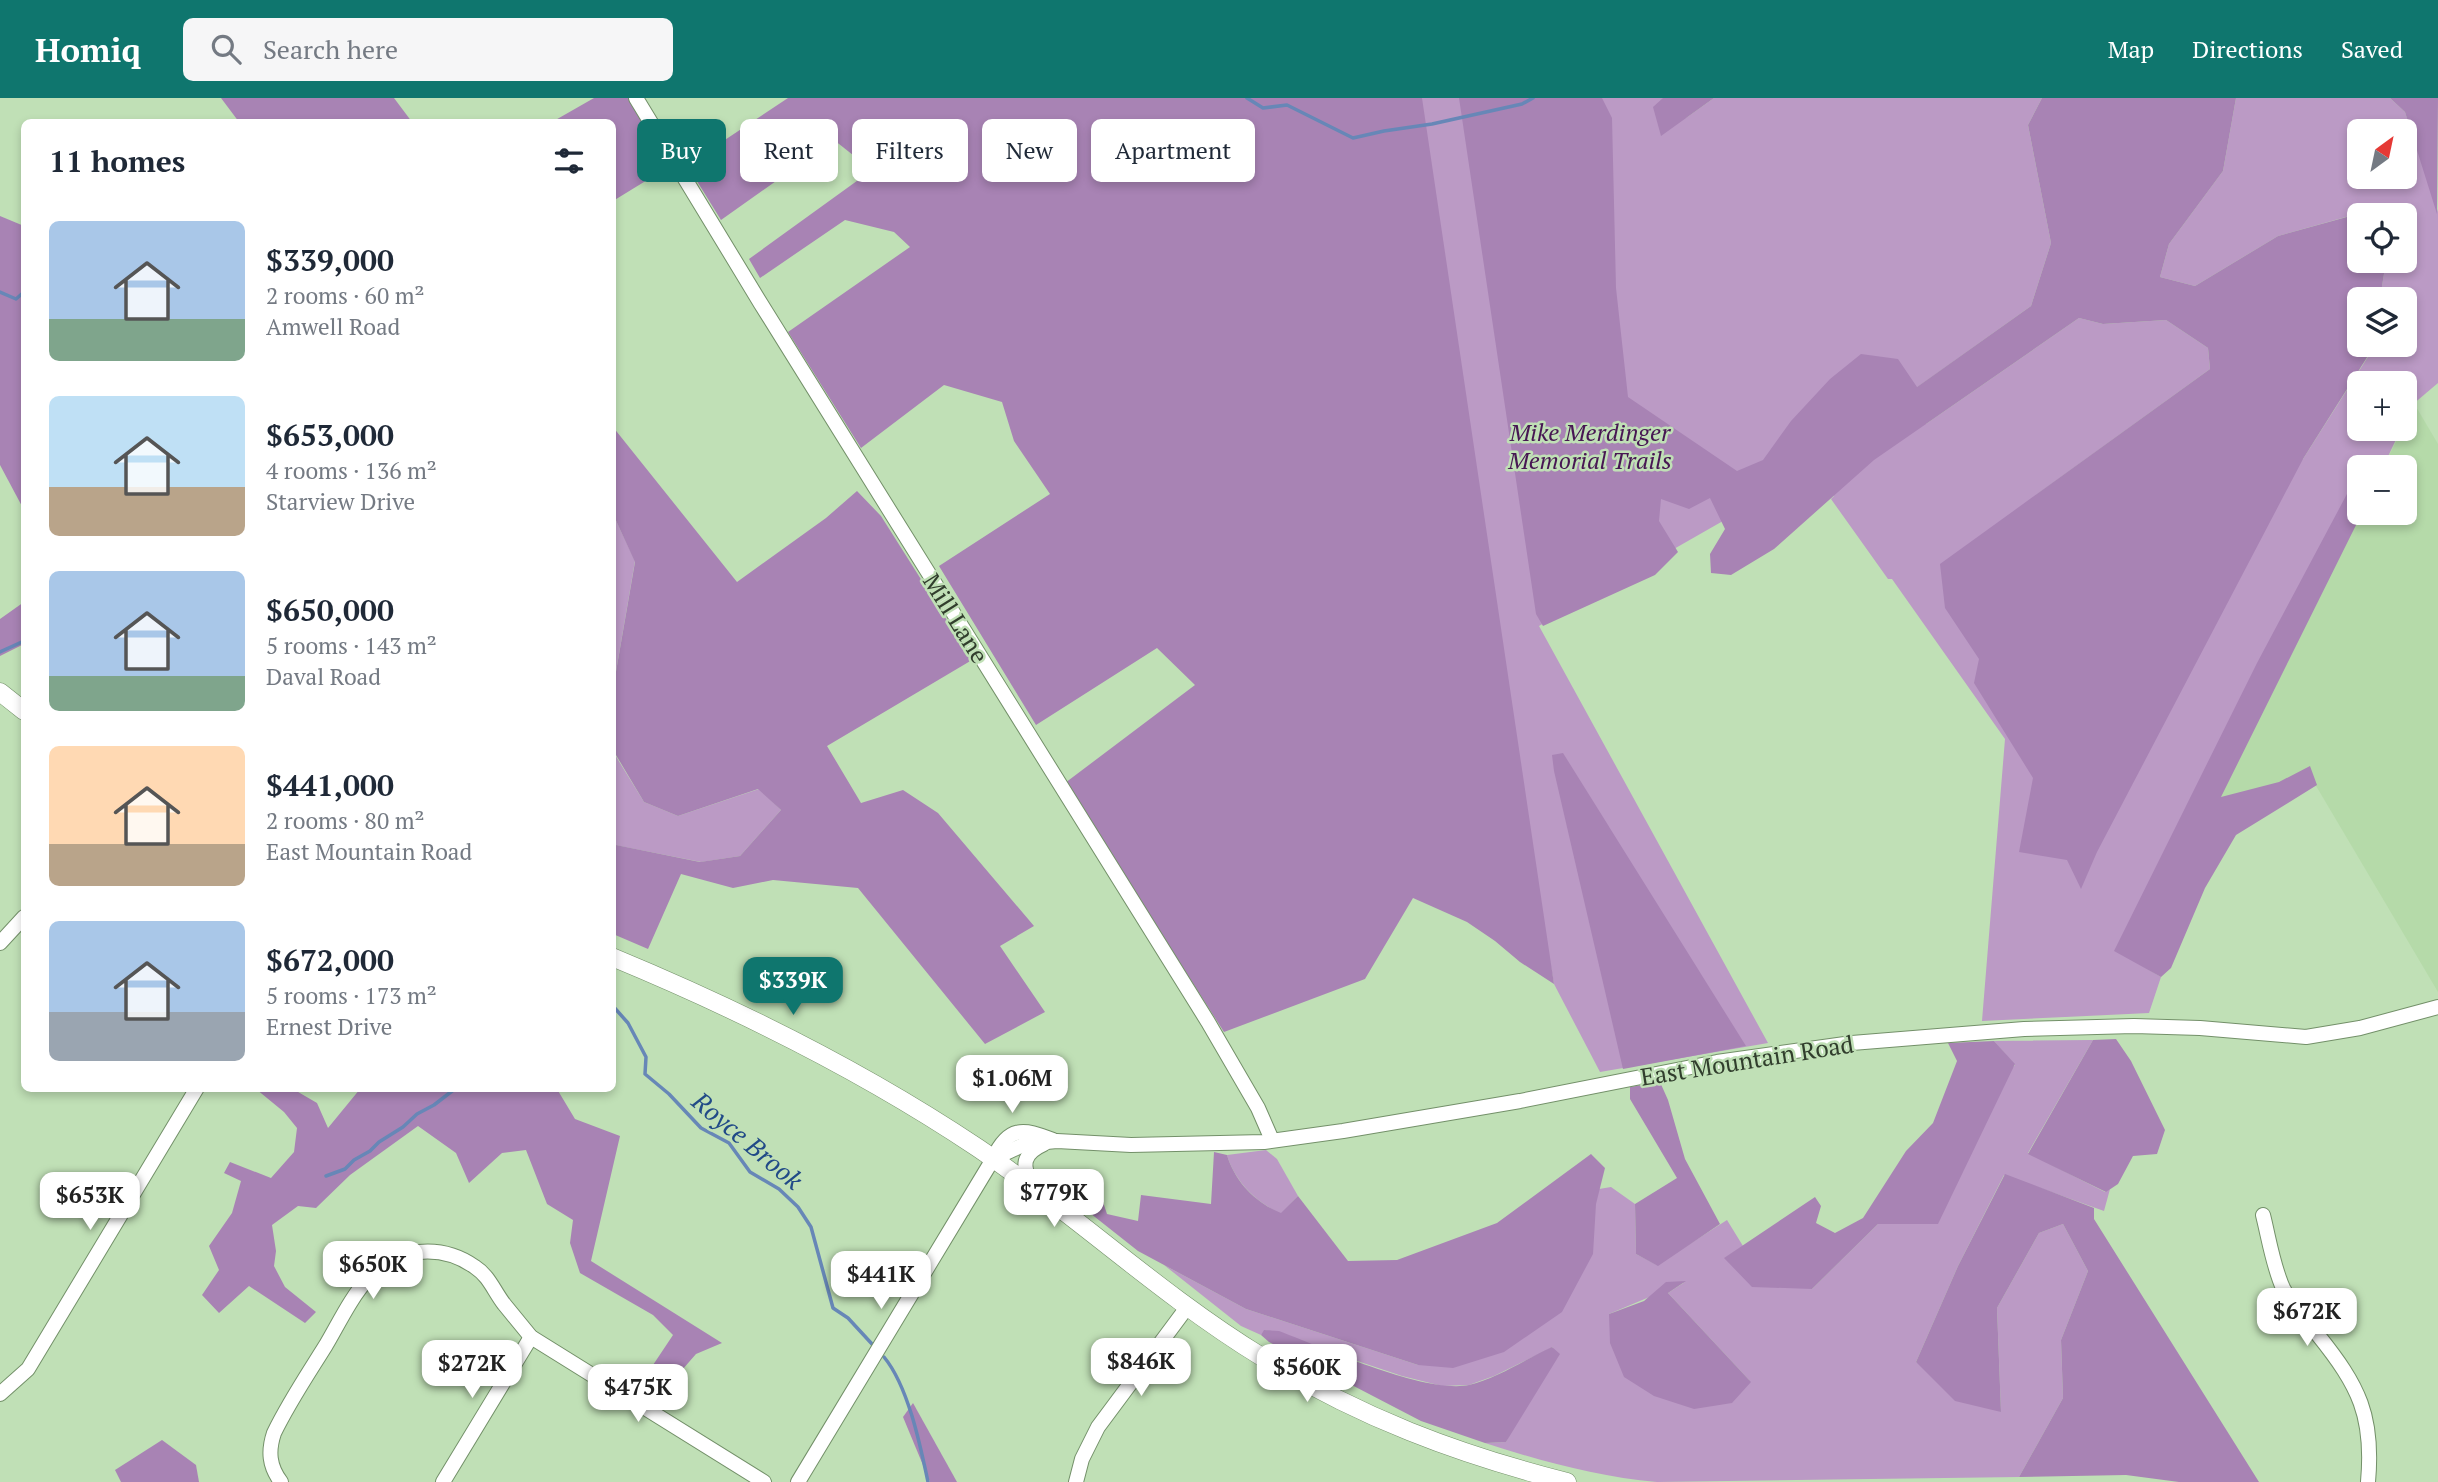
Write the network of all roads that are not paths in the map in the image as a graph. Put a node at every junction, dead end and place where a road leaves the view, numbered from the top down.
1 (636, 98) edge
2 (0, 692) edge
3 (21, 708) edge
4 (21, 920) edge
5 (0, 943) edge
6 (616, 959) edge
7 (2438, 1007) edge
8 (195, 1092) edge
9 (1272, 1140) junction
10 (1051, 1143) junction
11 (993, 1159) junction
12 (1037, 1193) junction
13 (2263, 1215) dead end
14 (1188, 1306) junction
15 (531, 1337) junction
16 (0, 1394) edge
17 (281, 1482) edge
18 (443, 1482) edge
19 (764, 1482) edge
20 (798, 1482) edge
21 (1076, 1482) edge
22 (1567, 1482) edge
23 (2368, 1482) edge

1 - 9 street, Mill Lane
2 - 3 main road
4 - 5 street
6 - 11 main road
7 - 9 street, East Mountain Road
8 - 16 street
9 - 10 street, East Mountain Road
10 - 11 street, East Mountain Road
10 - 12 street
11 - 12 main road
11 - 20 street, East Mountain Road
12 - 14 main road
13 - 23 street
14 - 21 street
14 - 22 main road
15 - 17 street
15 - 18 street
15 - 19 street

